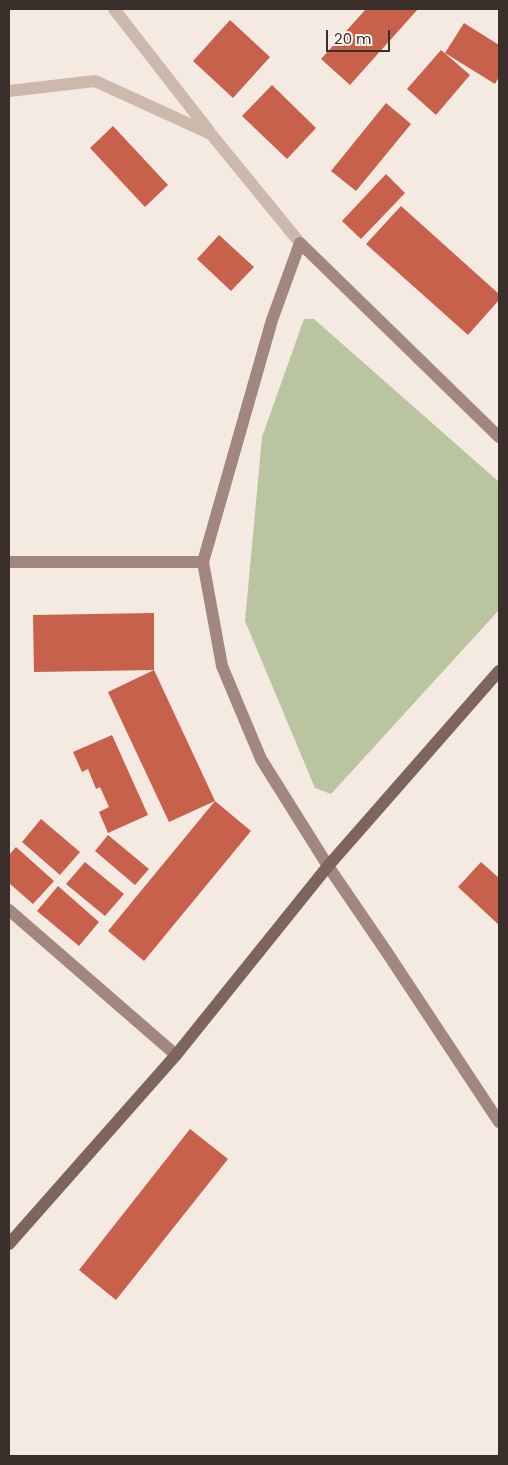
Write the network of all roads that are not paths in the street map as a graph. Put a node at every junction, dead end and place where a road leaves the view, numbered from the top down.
1 (114, 9) edge
2 (9, 90) edge
3 (211, 134) junction
4 (300, 243) junction
5 (499, 437) edge
6 (9, 562) edge
7 (203, 562) junction
8 (499, 670) edge
9 (328, 866) junction
10 (9, 910) edge
11 (176, 1055) junction
12 (499, 1122) edge
13 (9, 1244) edge

1 - 3 street
2 - 3 street
3 - 4 street
4 - 5 main road
4 - 7 main road
6 - 7 main road
7 - 9 main road
8 - 9 main road
9 - 11 main road
9 - 12 main road
10 - 11 main road
11 - 13 main road

